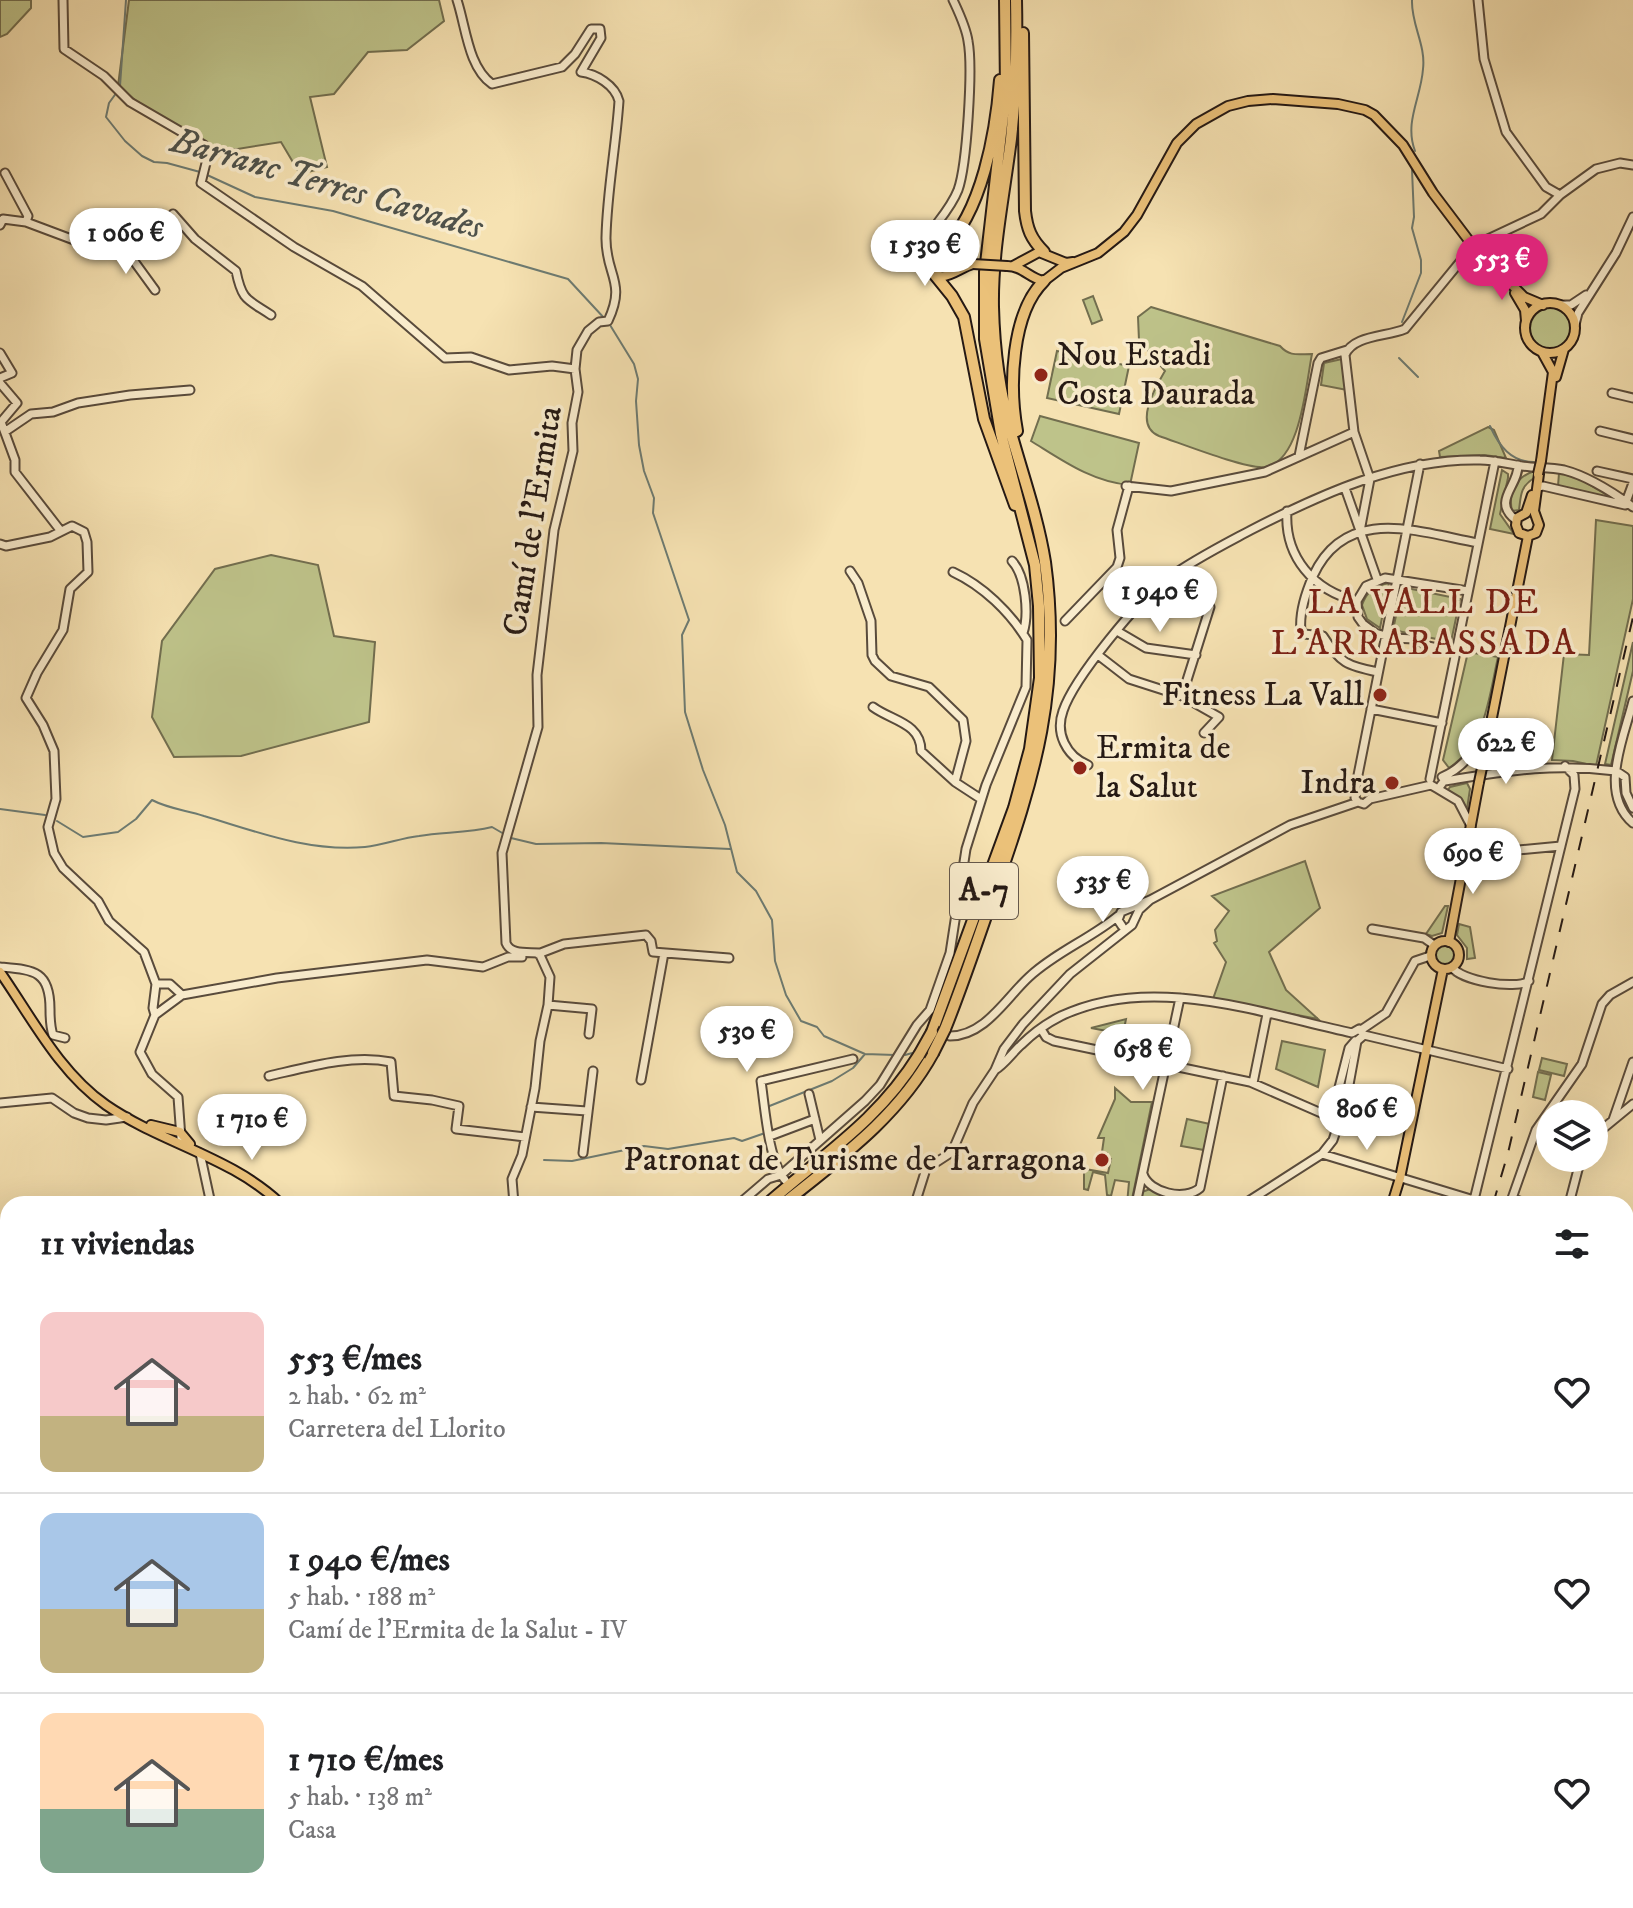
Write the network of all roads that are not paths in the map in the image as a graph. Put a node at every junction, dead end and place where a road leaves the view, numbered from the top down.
1 (63, 0) edge
2 (457, 0) edge
3 (953, 0) edge
4 (1018, 0) edge
5 (1478, 0) edge
6 (1006, 4) edge
7 (1632, 166) edge
8 (5, 173) dead end
9 (1560, 195) junction
10 (1633, 207) edge
11 (173, 214) dead end
12 (1633, 217) edge
13 (26, 222) junction
14 (0, 225) edge
15 (1473, 246) junction
16 (128, 248) dead end
17 (98, 249) dead end
18 (936, 252) junction
19 (1049, 255) junction
20 (955, 256) junction
21 (1030, 258) junction
22 (1078, 262) junction
23 (973, 264) junction
24 (1010, 266) junction
25 (1056, 272) junction
26 (953, 273) junction
27 (1029, 273) junction
28 (1501, 273) junction
29 (935, 275) junction
30 (1601, 278) junction
31 (1044, 281) junction
32 (155, 290) dead end
33 (1584, 298) junction
34 (1543, 305) junction
35 (1560, 305) junction
36 (271, 315) dead end
37 (1526, 321) junction
38 (1575, 325) junction
39 (1564, 349) junction
40 (1347, 350) junction
41 (1541, 351) junction
42 (0, 353) edge
43 (575, 369) junction
44 (0, 381) edge
45 (190, 390) dead end
46 (1612, 393) dead end
47 (1551, 397) junction
48 (1633, 398) edge
49 (6, 431) junction
50 (1600, 431) dead end
51 (1354, 432) junction
52 (1633, 439) edge
53 (4, 446) edge
54 (1299, 456) junction
55 (1499, 462) junction
56 (1420, 464) junction
57 (1515, 466) junction
58 (1597, 471) dead end
59 (1538, 474) junction
60 (1370, 479) junction
61 (1633, 481) edge
62 (1026, 484) junction
63 (1538, 487) junction
64 (1345, 488) junction
65 (1626, 502) junction
66 (1287, 511) junction
67 (1530, 514) junction
68 (1516, 520) junction
69 (1406, 529) junction
70 (60, 530) junction
71 (1360, 532) junction
72 (1528, 536) junction
73 (1478, 543) junction
74 (0, 544) edge
75 (1012, 561) dead end
76 (850, 571) dead end
77 (953, 572) dead end
78 (1167, 579) junction
79 (1312, 579) junction
80 (1377, 579) junction
81 (1398, 579) junction
82 (1468, 591) junction
83 (1357, 601) junction
84 (1065, 621) dead end
85 (1117, 631) junction
86 (1023, 633) junction
87 (1386, 636) junction
88 (1040, 643) junction
89 (1456, 652) junction
90 (1098, 655) junction
91 (1196, 655) junction
92 (1378, 672) junction
93 (1182, 696) junction
94 (1633, 701) edge
95 (873, 707) dead end
96 (1371, 709) junction
97 (1492, 718) junction
98 (1442, 723) junction
99 (1204, 733) dead end
100 (1088, 765) dead end
101 (1565, 766) junction
102 (1591, 768) junction
103 (1616, 771) junction
104 (1575, 779) junction
105 (1437, 781) junction
106 (955, 782) junction
107 (1615, 782) junction
108 (1626, 785) junction
109 (1357, 793) junction
110 (981, 799) junction
111 (1370, 799) junction
112 (1358, 802) junction
113 (1633, 808) edge
114 (1633, 823) edge
115 (1471, 826) junction
116 (1561, 846) junction
117 (1465, 855) junction
118 (1150, 900) junction
119 (1123, 921) junction
120 (1372, 929) dead end
121 (1449, 942) junction
122 (1434, 945) junction
123 (539, 953) junction
124 (664, 953) junction
125 (1430, 956) junction
126 (729, 958) dead end
127 (1447, 968) junction
128 (1, 972) edge
129 (1529, 981) junction
130 (1633, 982) edge
131 (156, 984) junction
132 (1515, 986) junction
133 (182, 995) junction
134 (1180, 998) junction
135 (1525, 998) junction
136 (548, 1005) junction
137 (1267, 1014) junction
138 (155, 1015) junction
139 (1041, 1029) junction
140 (947, 1033) junction
141 (589, 1034) dead end
142 (1358, 1036) junction
143 (65, 1038) dead end
144 (907, 1041) junction
145 (919, 1041) dead end
146 (1426, 1050) junction
147 (853, 1059) dead end
148 (1633, 1062) edge
149 (1165, 1063) junction
150 (1508, 1069) junction
151 (995, 1070) junction
152 (593, 1071) dead end
153 (269, 1076) dead end
154 (1223, 1076) junction
155 (641, 1080) dead end
156 (1253, 1083) junction
157 (809, 1094) dead end
158 (0, 1103) edge
159 (1633, 1104) edge
160 (531, 1107) junction
161 (587, 1111) junction
162 (113, 1117) junction
163 (815, 1119) junction
164 (1613, 1120) junction
165 (1608, 1124) edge
166 (179, 1135) junction
167 (770, 1136) junction
168 (525, 1137) junction
169 (820, 1140) junction
170 (853, 1148) junction
171 (200, 1153) junction
172 (583, 1153) dead end
173 (1322, 1154) junction
174 (1577, 1172) edge
175 (1143, 1174) junction
176 (783, 1178) junction
177 (1400, 1178) junction
178 (209, 1196) edge
179 (271, 1196) edge
180 (513, 1196) edge
181 (748, 1196) edge
182 (777, 1196) edge
183 (793, 1196) edge
184 (804, 1196) edge
185 (918, 1196) edge
186 (1138, 1196) edge
187 (1256, 1196) edge
188 (1394, 1196) edge
189 (1456, 1196) edge
190 (1476, 1196) edge
191 (1513, 1196) edge
192 (1571, 1196) edge

1 - 43 street
2 - 43 street, Camí de l'Ermita
3 - 18 street
4 - 19 highway
4 - 62 highway, A-7
5 - 9 street
6 - 18 highway
6 - 88 highway, A-7
7 - 9 street
8 - 13 street
9 - 15 street
10 - 33 street
11 - 36 street
12 - 30 street
13 - 14 street
13 - 17 street
15 - 22 main road
15 - 28 main road
15 - 40 street
16 - 32 street
18 - 20 main road
18 - 29 main road
19 - 21 main road
19 - 22 main road
19 - 25 main road
20 - 23 main road
20 - 26 main road
21 - 24 main road
21 - 27 main road
22 - 25 main road
23 - 24 main road, bridge
23 - 26 main road
24 - 27 main road
25 - 31 main road
26 - 29 main road
27 - 31 main road
28 - 34 main road
28 - 37 main road
29 - 88 highway
30 - 33 street
30 - 38 street
31 - 62 highway
33 - 35 street
34 - 35 main road
34 - 37 main road
35 - 38 main road
37 - 41 main road
38 - 39 main road
39 - 41 main road
39 - 47 main road
40 - 51 street
40 - 54 street
41 - 47 main road
42 - 44 street
43 - 123 street, Camí de l'Ermita
44 - 49 street
45 - 49 street
46 - 48 street
47 - 59 main road, bridge
49 - 53 street
50 - 52 street
51 - 54 street
51 - 60 street
53 - 70 street
54 - 84 street
55 - 56 street
55 - 57 street
55 - 73 street
56 - 60 street
56 - 69 street
57 - 65 street
57 - 68 street
58 - 61 street
59 - 63 main road
59 - 67 main road
60 - 64 street
60 - 71 street
61 - 65 street
62 - 140 highway, A-7
63 - 65 street
63 - 67 main road
64 - 66 street
64 - 71 street
66 - 78 street
66 - 79 street
67 - 68 main road
67 - 72 main road
68 - 72 main road
69 - 71 street
69 - 73 street
69 - 81 street
70 - 74 street
70 - 131 street
71 - 79 street
71 - 80 street
72 - 97 main road
73 - 82 street
75 - 86 street
76 - 106 street
77 - 86 street
78 - 85 street
78 - 91 street
79 - 83 street
79 - 92 street
80 - 81 street
80 - 83 street
81 - 82 street
81 - 87 street
82 - 89 street
83 - 87 street
85 - 90 street
85 - 91 street
86 - 110 street
87 - 89 street
87 - 92 street
88 - 182 highway, A-7, bridge
89 - 98 street
90 - 93 street
90 - 100 street
91 - 93 street
92 - 96 street
93 - 99 street
94 - 103 street
95 - 106 street
96 - 98 street
96 - 109 street
97 - 105 street
97 - 115 main road, bridge
98 - 105 street
101 - 102 street
101 - 104 street
101 - 105 street
102 - 103 street
102 - 104 street
103 - 107 street
103 - 108 street
104 - 116 street
105 - 111 street
105 - 115 street
106 - 110 street
107 - 108 street
107 - 114 street
108 - 113 street
109 - 111 street
109 - 112 street
110 - 144 street
111 - 112 street
112 - 118 street
115 - 117 main road
116 - 117 street
116 - 129 street
117 - 121 main road
118 - 119 street
118 - 119 street
119 - 140 street
119 - 151 street
120 - 122 street
121 - 122 main road
121 - 127 main road
122 - 125 main road
123 - 124 street
123 - 133 street
123 - 136 street
124 - 126 street
124 - 155 street
125 - 127 main road
125 - 142 street
127 - 132 street
127 - 146 main road
128 - 143 street
128 - 162 main road
129 - 132 street
129 - 135 street
130 - 191 street
131 - 133 street
131 - 138 street
132 - 135 street
133 - 138 street
134 - 137 street
134 - 139 street
134 - 149 street
135 - 150 street
136 - 141 street
136 - 160 street
137 - 142 street
137 - 156 street
138 - 166 street
139 - 149 street
139 - 151 street
140 - 170 highway, A-7, bridge
142 - 146 street
142 - 156 street
142 - 173 street
144 - 145 street
144 - 169 street
146 - 150 street
146 - 177 main road
147 - 167 street
148 - 164 street
149 - 154 street
149 - 175 street
150 - 190 street
151 - 185 street
152 - 161 street
153 - 168 street
154 - 156 street
154 - 175 street
157 - 163 street
158 - 162 street
159 - 164 street
160 - 161 street
160 - 168 street
161 - 172 street
162 - 166 main road
163 - 167 street
163 - 169 street
164 - 165 street
166 - 171 main road
167 - 176 street
168 - 180 street
169 - 176 street
170 - 183 highway, A-7
170 - 184 highway
171 - 178 street
171 - 179 main road
173 - 177 street
173 - 187 street
174 - 192 street
175 - 186 street
176 - 181 street
177 - 188 main road
177 - 189 street

